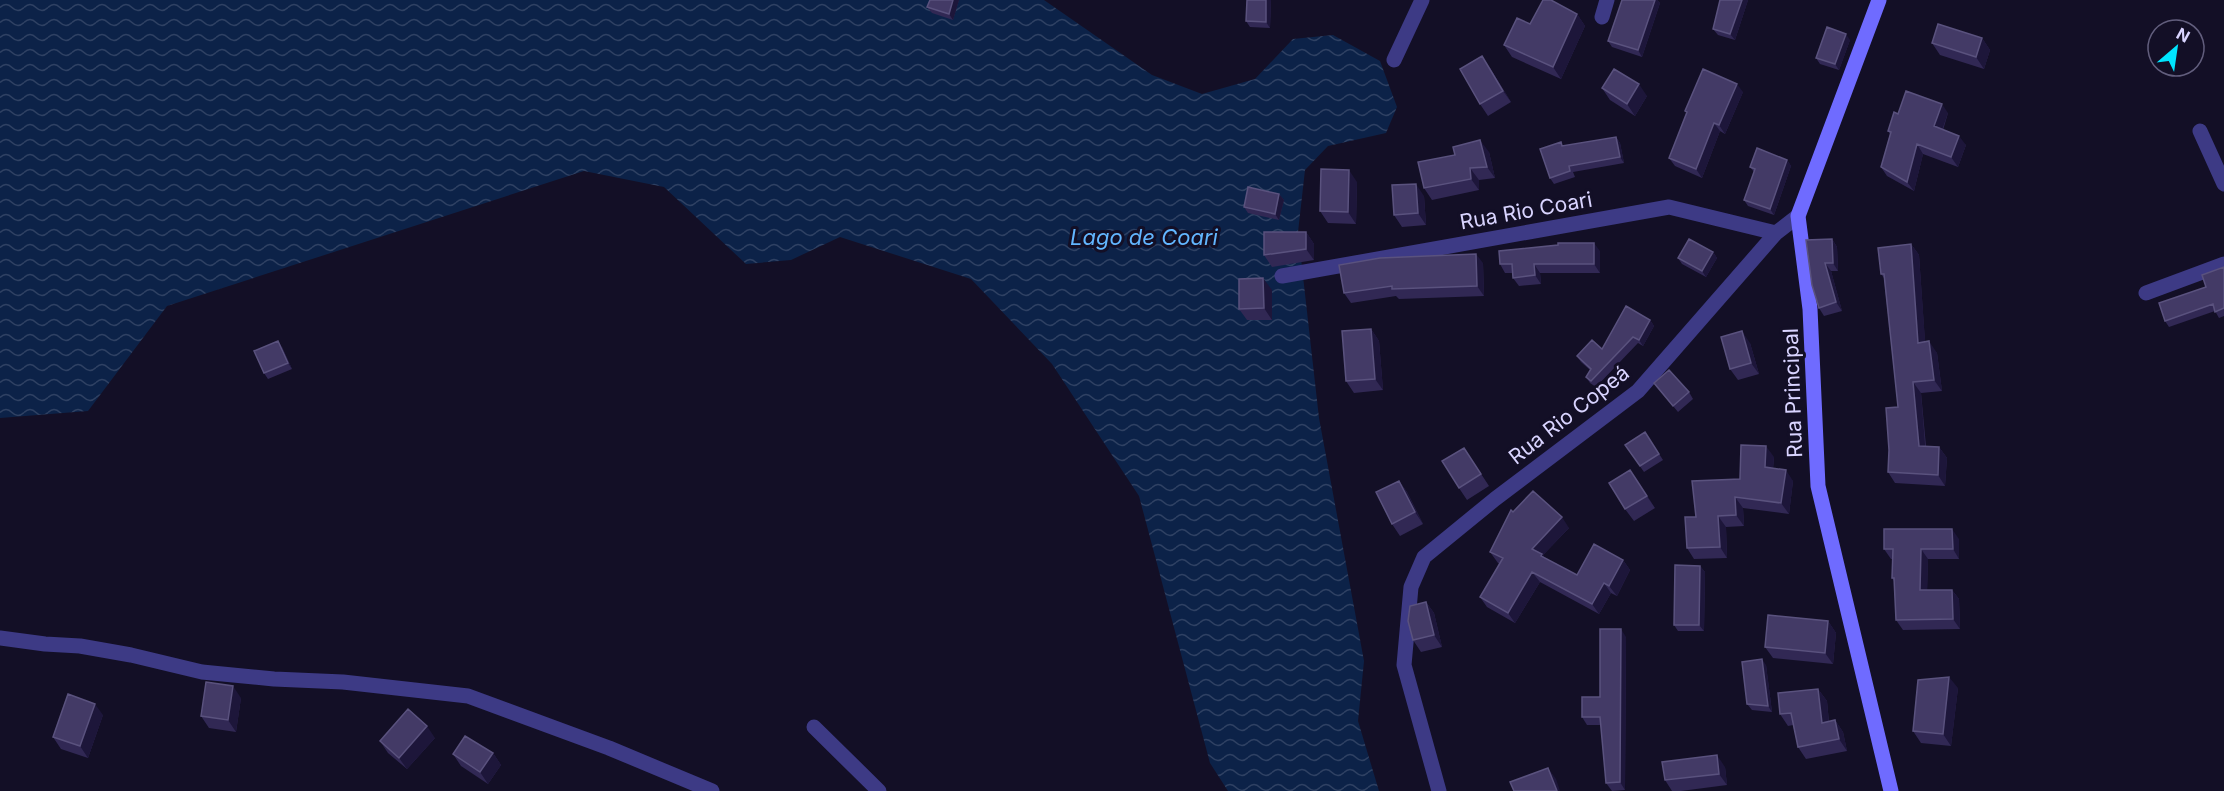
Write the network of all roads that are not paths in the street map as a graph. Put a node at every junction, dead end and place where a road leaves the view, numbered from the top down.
1 (1422, 0) edge
2 (1606, 0) edge
3 (1880, 0) edge
4 (1602, 17) dead end
5 (1394, 60) dead end
6 (2200, 131) dead end
7 (2224, 184) edge
8 (1798, 216) junction
9 (1776, 233) junction
10 (2224, 264) edge
11 (1282, 276) dead end
12 (2146, 293) dead end
13 (0, 638) edge
14 (814, 727) dead end
15 (712, 791) edge
16 (879, 791) edge
17 (1439, 791) edge
18 (1891, 791) edge

1 - 5 street
2 - 4 street
3 - 8 street, Rua Principal
6 - 7 street
8 - 9 street, Rua Rio Copeá
8 - 18 street, Rua Principal
9 - 11 street, Rua Rio Coari
9 - 17 street, Rua Rio Copeá
10 - 12 street
13 - 15 street
14 - 16 street

